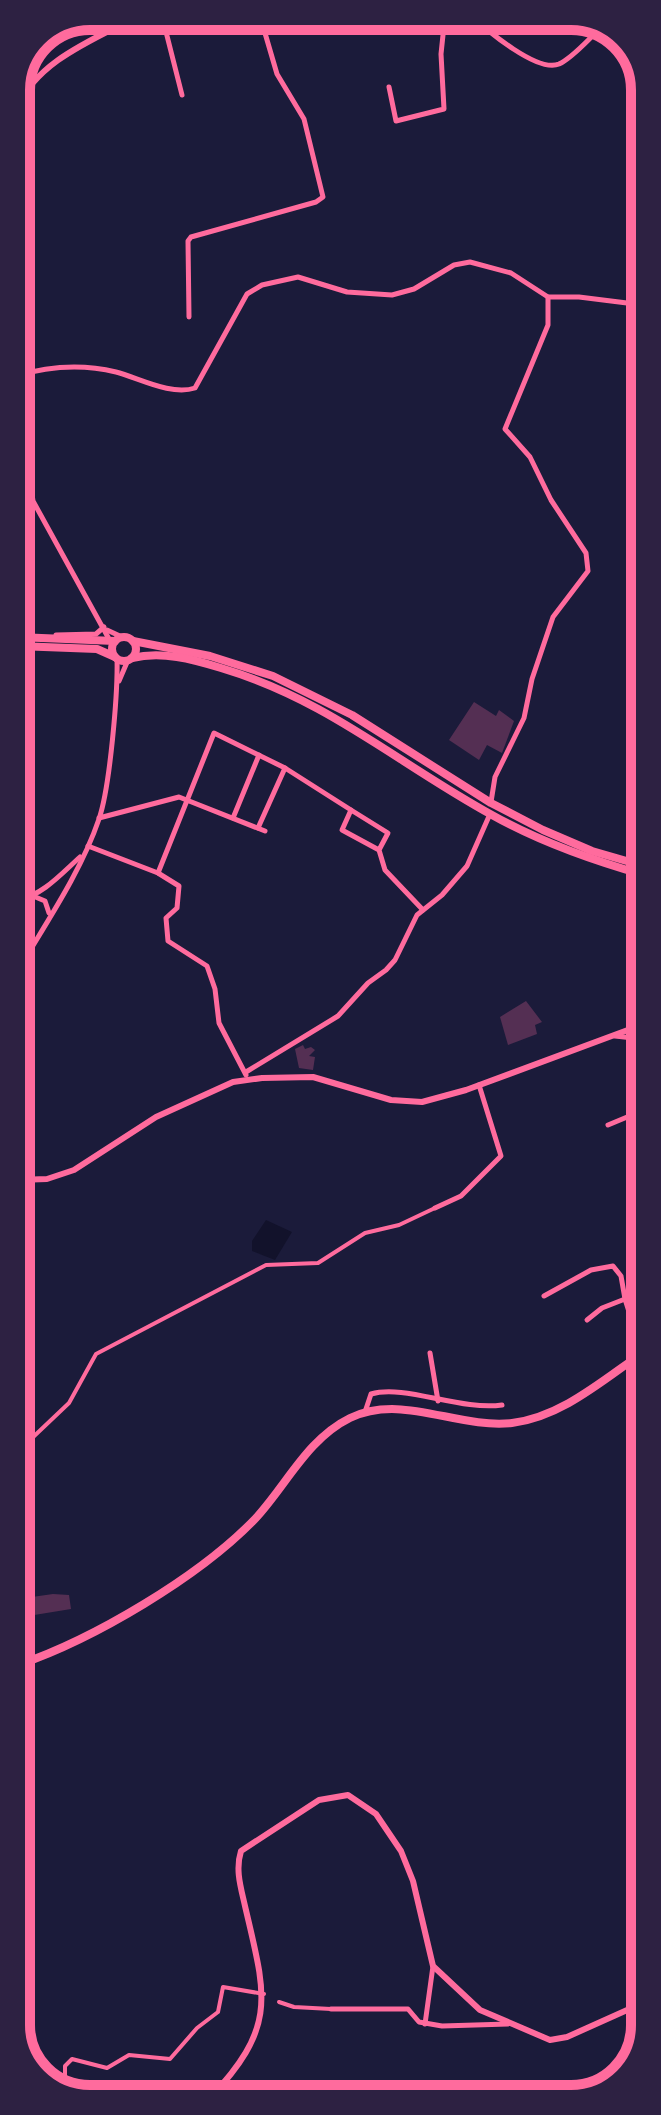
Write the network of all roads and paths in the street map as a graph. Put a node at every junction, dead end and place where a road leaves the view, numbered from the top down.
1 (113, 30) edge
2 (166, 30) edge
3 (264, 30) edge
4 (444, 30) edge
5 (487, 30) edge
6 (593, 35) edge
7 (30, 86) edge
8 (389, 87) dead end
9 (182, 95) dead end
10 (548, 297) junction
11 (631, 304) edge
12 (189, 317) dead end
13 (30, 373) edge
14 (30, 477) edge
15 (111, 635) junction
16 (30, 636) edge
17 (133, 641) junction
18 (30, 646) edge
19 (116, 657) junction
20 (130, 659) junction
21 (117, 685) junction
22 (259, 755) junction
23 (285, 768) junction
24 (188, 800) junction
25 (491, 803) junction
26 (349, 808) junction
27 (490, 814) junction
28 (99, 818) junction
29 (233, 818) junction
30 (258, 828) junction
31 (265, 831) dead end
32 (88, 846) junction
33 (379, 850) junction
34 (83, 854) junction
35 (631, 862) edge
36 (631, 871) edge
37 (158, 873) junction
38 (30, 897) joint
39 (423, 910) junction
40 (46, 918) junction
41 (30, 923) edge
42 (30, 948) edge
43 (631, 1029) edge
44 (610, 1036) junction
45 (631, 1038) edge
46 (246, 1076) junction
47 (479, 1085) junction
48 (631, 1115) edge
49 (608, 1125) dead end
50 (30, 1180) edge
51 (435, 1208) joint
52 (544, 1296) dead end
53 (625, 1299) junction
54 (631, 1317) edge
55 (587, 1320) dead end
56 (430, 1353) dead end
57 (631, 1360) edge
58 (438, 1401) junction
59 (502, 1405) dead end
60 (365, 1413) junction
61 (30, 1440) edge
62 (30, 1661) edge
63 (433, 1966) junction
64 (264, 1994) junction
65 (279, 2002) dead end
66 (631, 2008) edge
67 (331, 2009) joint
68 (425, 2024) junction
69 (508, 2024) junction
70 (65, 2079) edge
71 (223, 2085) edge

1 - 7 street
2 - 9 street
3 - 12 street
4 - 8 street
5 - 6 street
10 - 11 street
10 - 13 street
10 - 25 street
14 - 15 street
15 - 16 main road
15 - 17 main road
15 - 19 main road
17 - 20 main road
17 - 25 main road
18 - 19 main road
19 - 20 main road
19 - 21 street
20 - 21 street
20 - 27 main road
21 - 28 street
22 - 23 street
22 - 24 street
22 - 29 street
23 - 26 street
23 - 30 street
24 - 28 street
24 - 29 street
24 - 37 street
25 - 35 main road
26 - 33 street
26 - 33 street
27 - 36 main road
27 - 39 street
28 - 32 street
29 - 30 street
30 - 31 street
32 - 34 street
32 - 37 street
33 - 39 street
34 - 38 street
34 - 40 street
37 - 46 street
38 - 40 street
39 - 46 street
40 - 41 street
40 - 42 street
43 - 44 street
44 - 45 street
44 - 47 street
46 - 47 street
46 - 50 street
47 - 51 street
48 - 49 street
51 - 61 street
52 - 53 street
53 - 54 street
53 - 55 street
56 - 58 street
57 - 60 main road
58 - 59 street
58 - 60 street
60 - 62 main road
63 - 64 street
63 - 68 street
63 - 69 street
64 - 70 street
64 - 71 street
65 - 67 street
66 - 69 street
67 - 68 street
68 - 69 street

